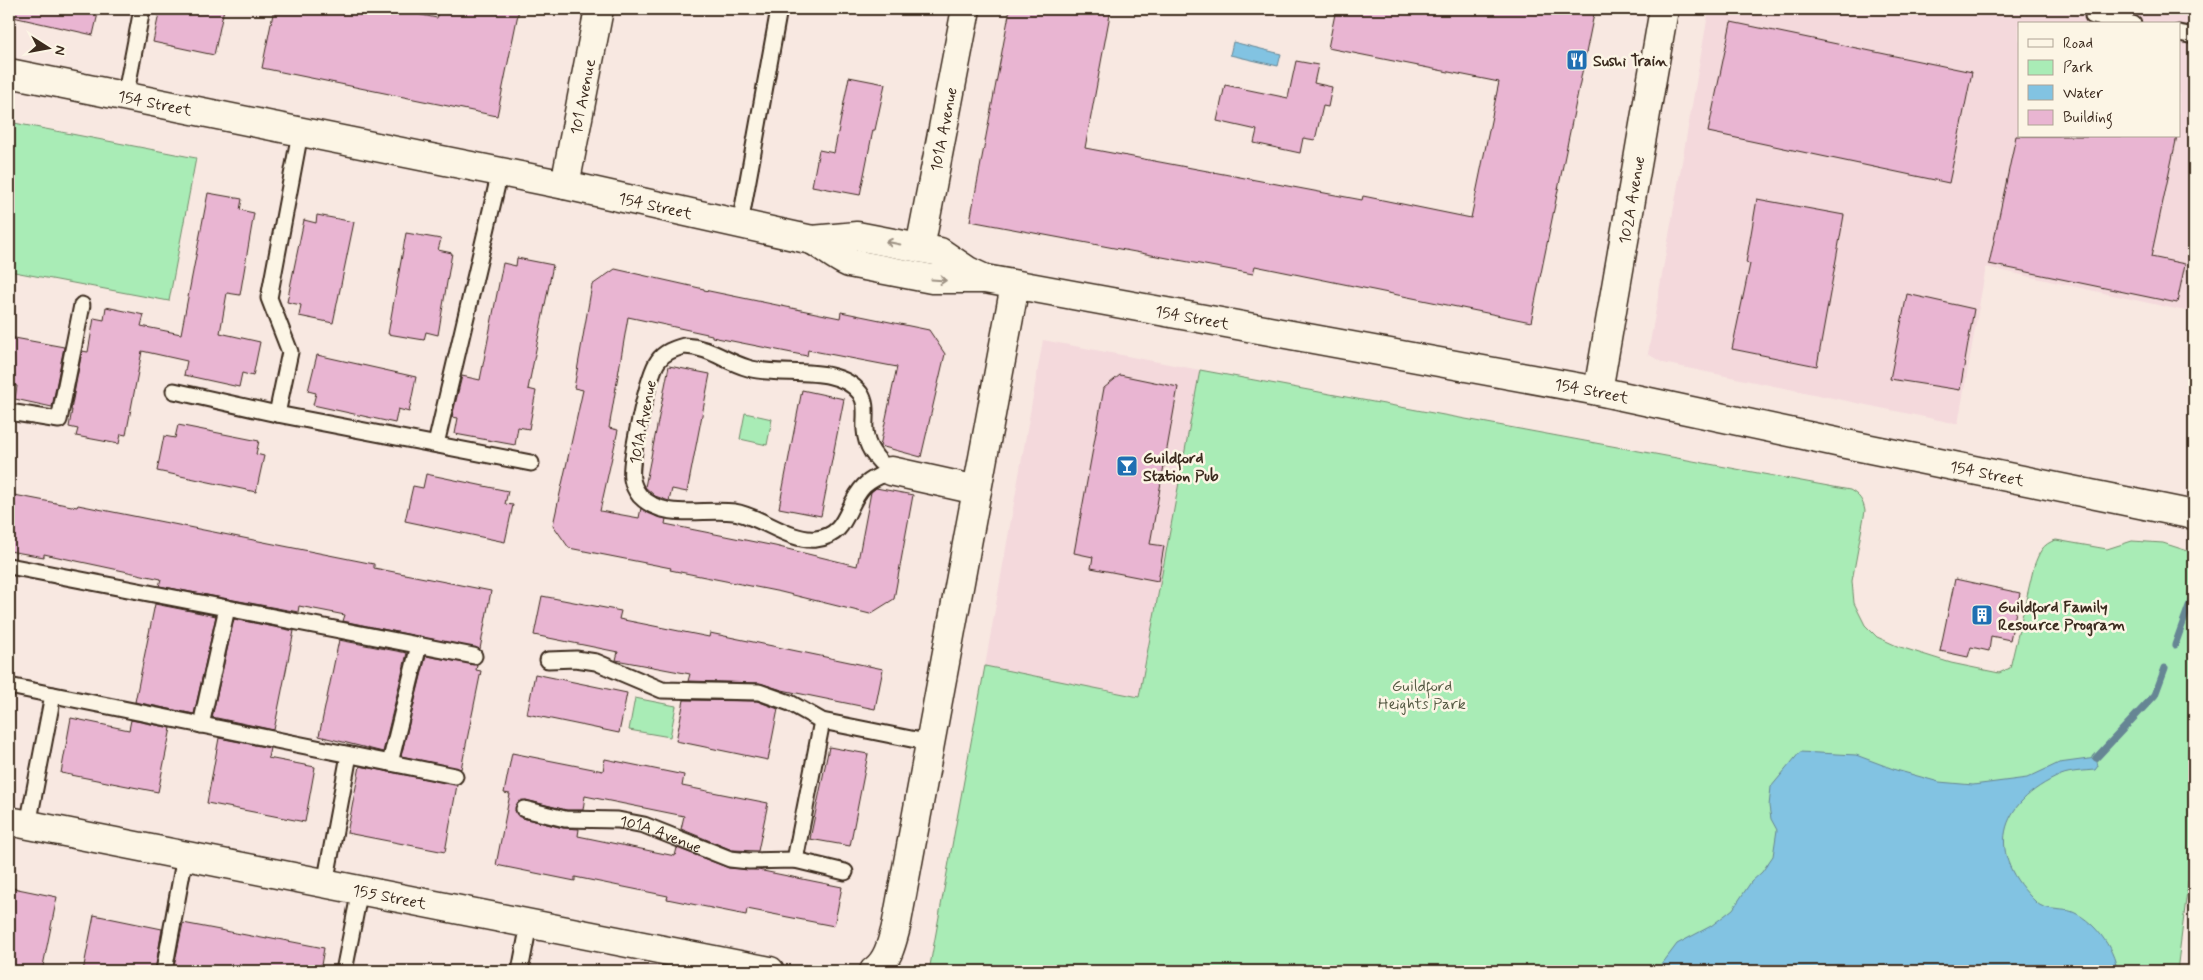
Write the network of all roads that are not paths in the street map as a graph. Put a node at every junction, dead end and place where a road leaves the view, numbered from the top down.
1 (142, 9) edge
2 (599, 9) edge
3 (779, 9) edge
4 (966, 9) edge
5 (1664, 9) edge
6 (2093, 16) dead end
7 (2123, 22) edge
8 (2180, 33) edge
9 (2194, 36) edge
10 (9, 73) edge
11 (125, 98) junction
12 (300, 133) junction
13 (500, 172) junction
14 (565, 185) junction
15 (740, 224) junction
16 (812, 240) junction
17 (920, 248) junction
18 (985, 280) junction
19 (1014, 285) junction
20 (82, 305) dead end
21 (174, 391) dead end
22 (1598, 391) junction
23 (9, 412) edge
24 (277, 414) junction
25 (436, 444) junction
26 (531, 462) dead end
27 (890, 471) junction
28 (977, 490) junction
29 (2194, 515) edge
30 (9, 566) edge
31 (227, 608) junction
32 (419, 646) junction
33 (474, 656) dead end
34 (548, 660) dead end
35 (9, 686) edge
36 (53, 695) junction
37 (822, 721) junction
38 (201, 725) junction
39 (931, 743) junction
40 (349, 755) junction
41 (390, 763) junction
42 (455, 776) dead end
43 (524, 809) dead end
44 (18, 823) edge
45 (185, 856) junction
46 (795, 860) junction
47 (845, 872) dead end
48 (325, 884) junction
49 (360, 890) junction
50 (529, 924) junction
51 (164, 971) edge
52 (344, 971) edge
53 (520, 971) edge
54 (770, 971) edge
55 (874, 971) edge

1 - 11 lane
2 - 14 main road, 101 Avenue
3 - 15 lane
4 - 17 main road, 101A Avenue
5 - 22 main road, 102A Avenue
6 - 7 lane
8 - 9 lane
10 - 11 main road, 154 Street
11 - 12 main road, 154 Street
12 - 13 main road, 154 Street
12 - 24 lane
13 - 14 main road, 154 Street
13 - 25 lane
14 - 15 main road, 154 Street
15 - 16 main road, 154 Street
17 -> 16 main road, 154 Street
16 -> 18 main road, 154 Street
17 - 18 main road, 154 Street
18 - 19 main road, 154 Street
19 - 22 main road, 154 Street
19 - 28 main road
20 - 23 lane
21 - 24 lane
22 - 29 main road, 154 Street
24 - 25 lane
25 - 26 lane
27 - 27 lane, 101A Avenue
27 - 28 main road
28 - 39 main road
30 - 31 lane
31 - 32 lane
31 - 38 lane
32 - 33 lane
32 - 41 lane
34 - 37 lane
35 - 36 lane
36 - 38 lane
36 - 44 lane
37 - 39 lane
37 - 46 lane
38 - 40 lane
39 - 55 main road
40 - 41 lane
40 - 48 lane
41 - 42 lane
43 - 46 lane, 101A Avenue
44 - 45 main road, 155 Street
45 - 48 main road, 155 Street
45 - 51 lane
46 - 47 lane, 101A Avenue
48 - 49 main road, 155 Street
49 - 50 main road, 155 Street
49 - 52 lane
50 - 53 lane
50 - 54 main road, 155 Street

